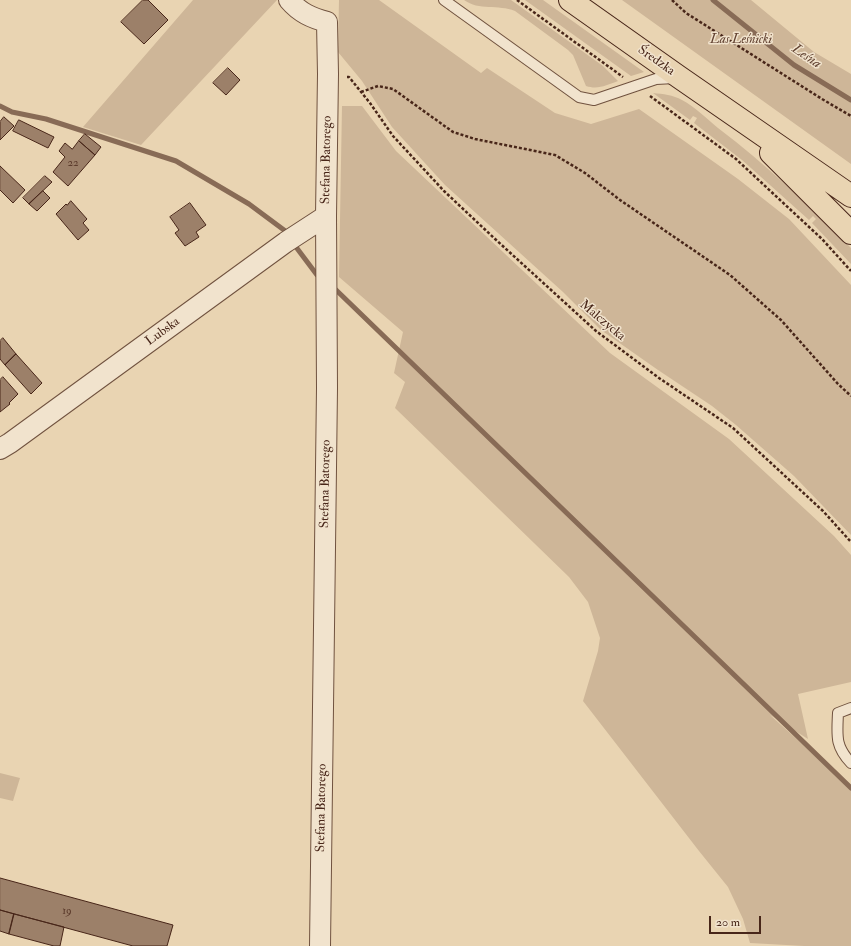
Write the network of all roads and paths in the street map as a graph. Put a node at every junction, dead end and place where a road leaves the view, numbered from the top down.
1 (289, 0) edge
2 (444, 0) edge
3 (517, 0) edge
4 (570, 0) edge
5 (672, 0) edge
6 (679, 77) junction
7 (635, 86) junction
8 (851, 116) edge
9 (742, 121) junction
10 (851, 196) edge
11 (326, 216) junction
12 (851, 233) edge
13 (851, 271) edge
14 (851, 396) edge
15 (0, 449) edge
16 (851, 542) edge
17 (851, 708) edge
18 (851, 763) edge
19 (320, 946) edge

1 - 11 street, Stefana Batorego
2 - 7 lane
3 - 7 path
4 - 6 main road, Średzka
5 - 8 path
6 - 7 lane
6 - 9 main road, Średzka
7 - 13 path
9 - 10 main road
9 - 12 main road
11 - 15 street, Lubska
11 - 19 street, Stefana Batorego
14 - 16 path, Malczycka
17 - 18 lane

